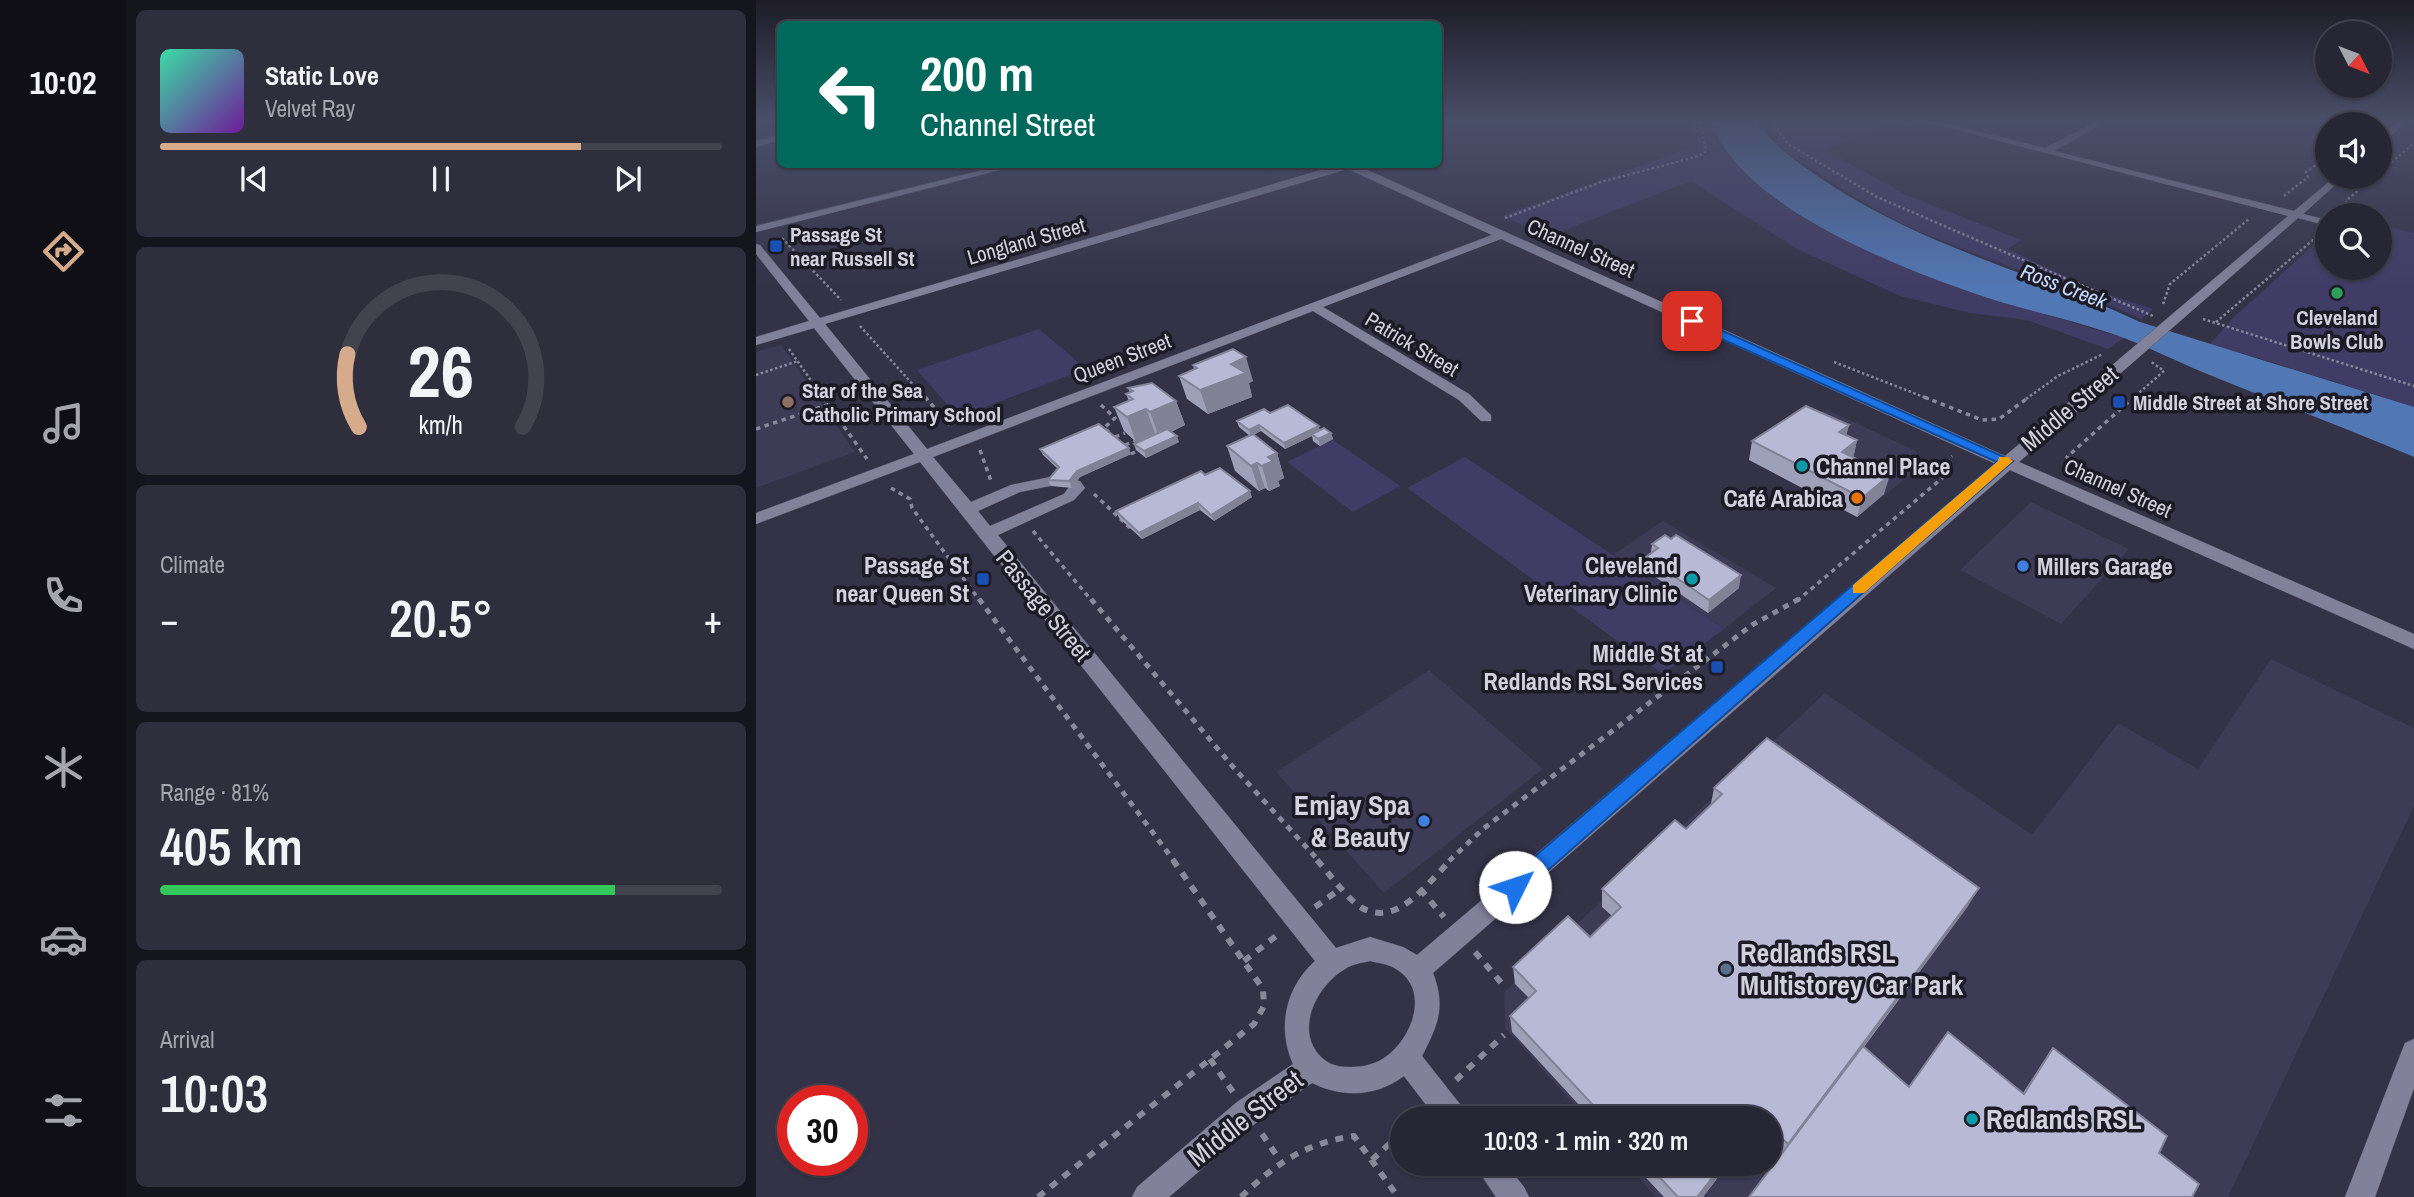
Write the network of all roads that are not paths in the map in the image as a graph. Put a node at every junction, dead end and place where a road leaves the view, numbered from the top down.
1 (968, 177) edge
2 (1306, 177) edge
3 (1372, 177) edge
4 (2148, 177) edge
5 (2325, 189) edge
6 (2294, 214) junction
7 (2315, 221) edge
8 (756, 229) edge
9 (1502, 235) junction
10 (756, 247) edge
11 (1315, 307) junction
12 (817, 323) junction
13 (756, 341) edge
14 (1486, 418) dead end
15 (923, 455) junction
16 (2006, 461) junction
17 (1055, 481) edge
18 (1076, 485) road end
19 (966, 510) junction
20 (756, 519) edge
21 (986, 534) junction
22 (2414, 642) edge
23 (1332, 962) junction
24 (1418, 970) junction
25 (2414, 1052) edge
26 (1406, 1057) junction
27 (1312, 1067) junction
28 (1443, 1106) edge
29 (1497, 1176) edge
30 (1147, 1197) edge
31 (1514, 1197) edge
32 (2360, 1197) edge

1 - 8 street
2 - 12 street, Longland Street
3 - 9 street, Channel Street
4 - 6 street
5 - 6 street, Middle Street
6 - 7 street
6 - 16 street, Middle Street
9 - 11 street, Queen Street
9 - 16 street, Channel Street
10 - 12 street, Passage Street
11 - 14 street, Patrick Street
11 - 15 street, Queen Street
12 - 13 street, Longland Street
12 - 15 street, Passage Street
15 - 19 street, Passage Street
15 - 20 street, Queen Street
16 - 22 street, Channel Street
16 - 24 street, Middle Street
17 - 19 street
18 - 21 street
19 - 21 street, Passage Street
21 - 23 street, Passage Street
23 - 24 street
23 - 27 street
24 - 26 street
25 - 32 street
26 - 27 street
26 - 28 street
27 - 30 street, Middle Street
29 - 31 street

